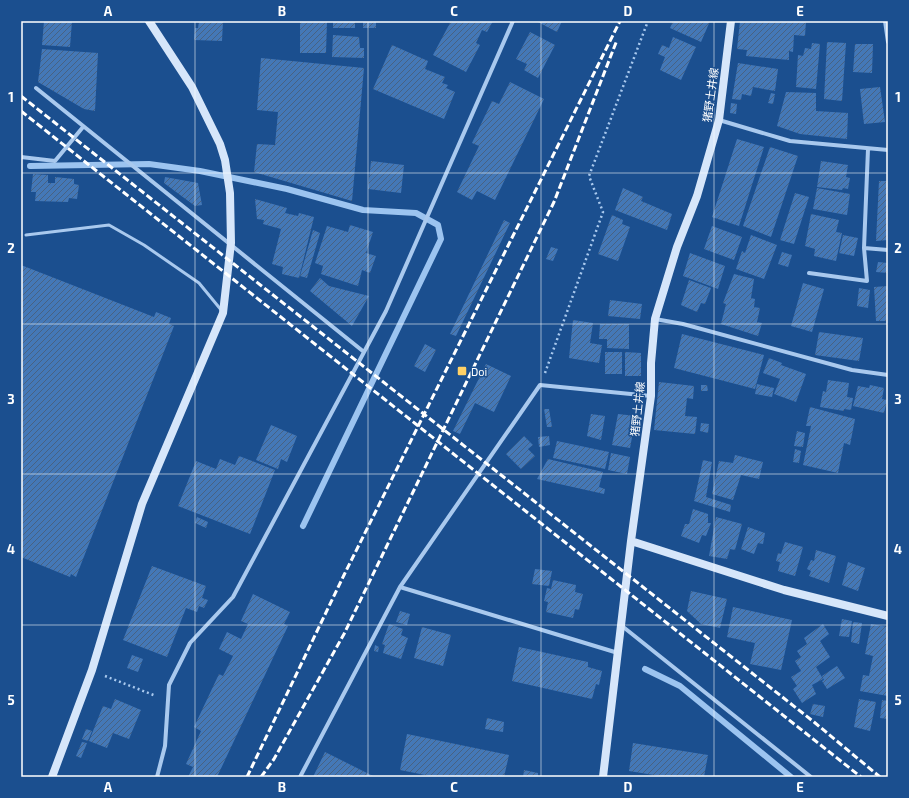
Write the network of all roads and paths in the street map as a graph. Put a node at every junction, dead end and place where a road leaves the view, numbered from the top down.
1 (149, 21) edge
2 (513, 21) edge
3 (648, 21) edge
4 (731, 21) edge
5 (885, 21) edge
6 (888, 42) edge
7 (36, 88) dead end
8 (719, 120) junction
9 (83, 127) junction
10 (868, 149) junction
11 (888, 150) edge
12 (21, 157) edge
13 (26, 235) dead end
14 (231, 243) junction
15 (864, 248) junction
16 (888, 250) edge
17 (809, 273) dead end
18 (223, 313) junction
19 (655, 319) junction
20 (364, 352) junction
21 (888, 375) edge
22 (540, 385) junction
23 (651, 396) junction
24 (631, 541) junction
25 (400, 587) junction
26 (888, 616) edge
27 (622, 625) junction
28 (618, 654) junction
29 (92, 670) junction
30 (168, 700) junction
31 (52, 777) edge
32 (157, 777) edge
33 (300, 777) edge
34 (603, 777) edge
35 (811, 777) edge

1 - 14 street
2 - 20 street
3 - 22 path
4 - 8 street, 猪野土井線
5 - 6 street
7 - 9 street
8 - 10 street
8 - 19 street, 猪野土井線
9 - 12 street
9 - 14 street
10 - 11 street
10 - 15 street
13 - 18 lane
14 - 18 street
14 - 20 street
15 - 16 street
15 - 17 street
18 - 29 street
19 - 21 street
19 - 23 street, 猪野土井線
20 - 30 street
22 - 23 street
22 - 25 street
23 - 24 street, 猪野土井線
24 - 26 street
24 - 27 street, 猪野土井線
25 - 28 street
25 - 33 street
27 - 28 street, 猪野土井線
27 - 35 street
28 - 34 street, 猪野土井線
29 - 30 path
29 - 31 street
30 - 32 street

